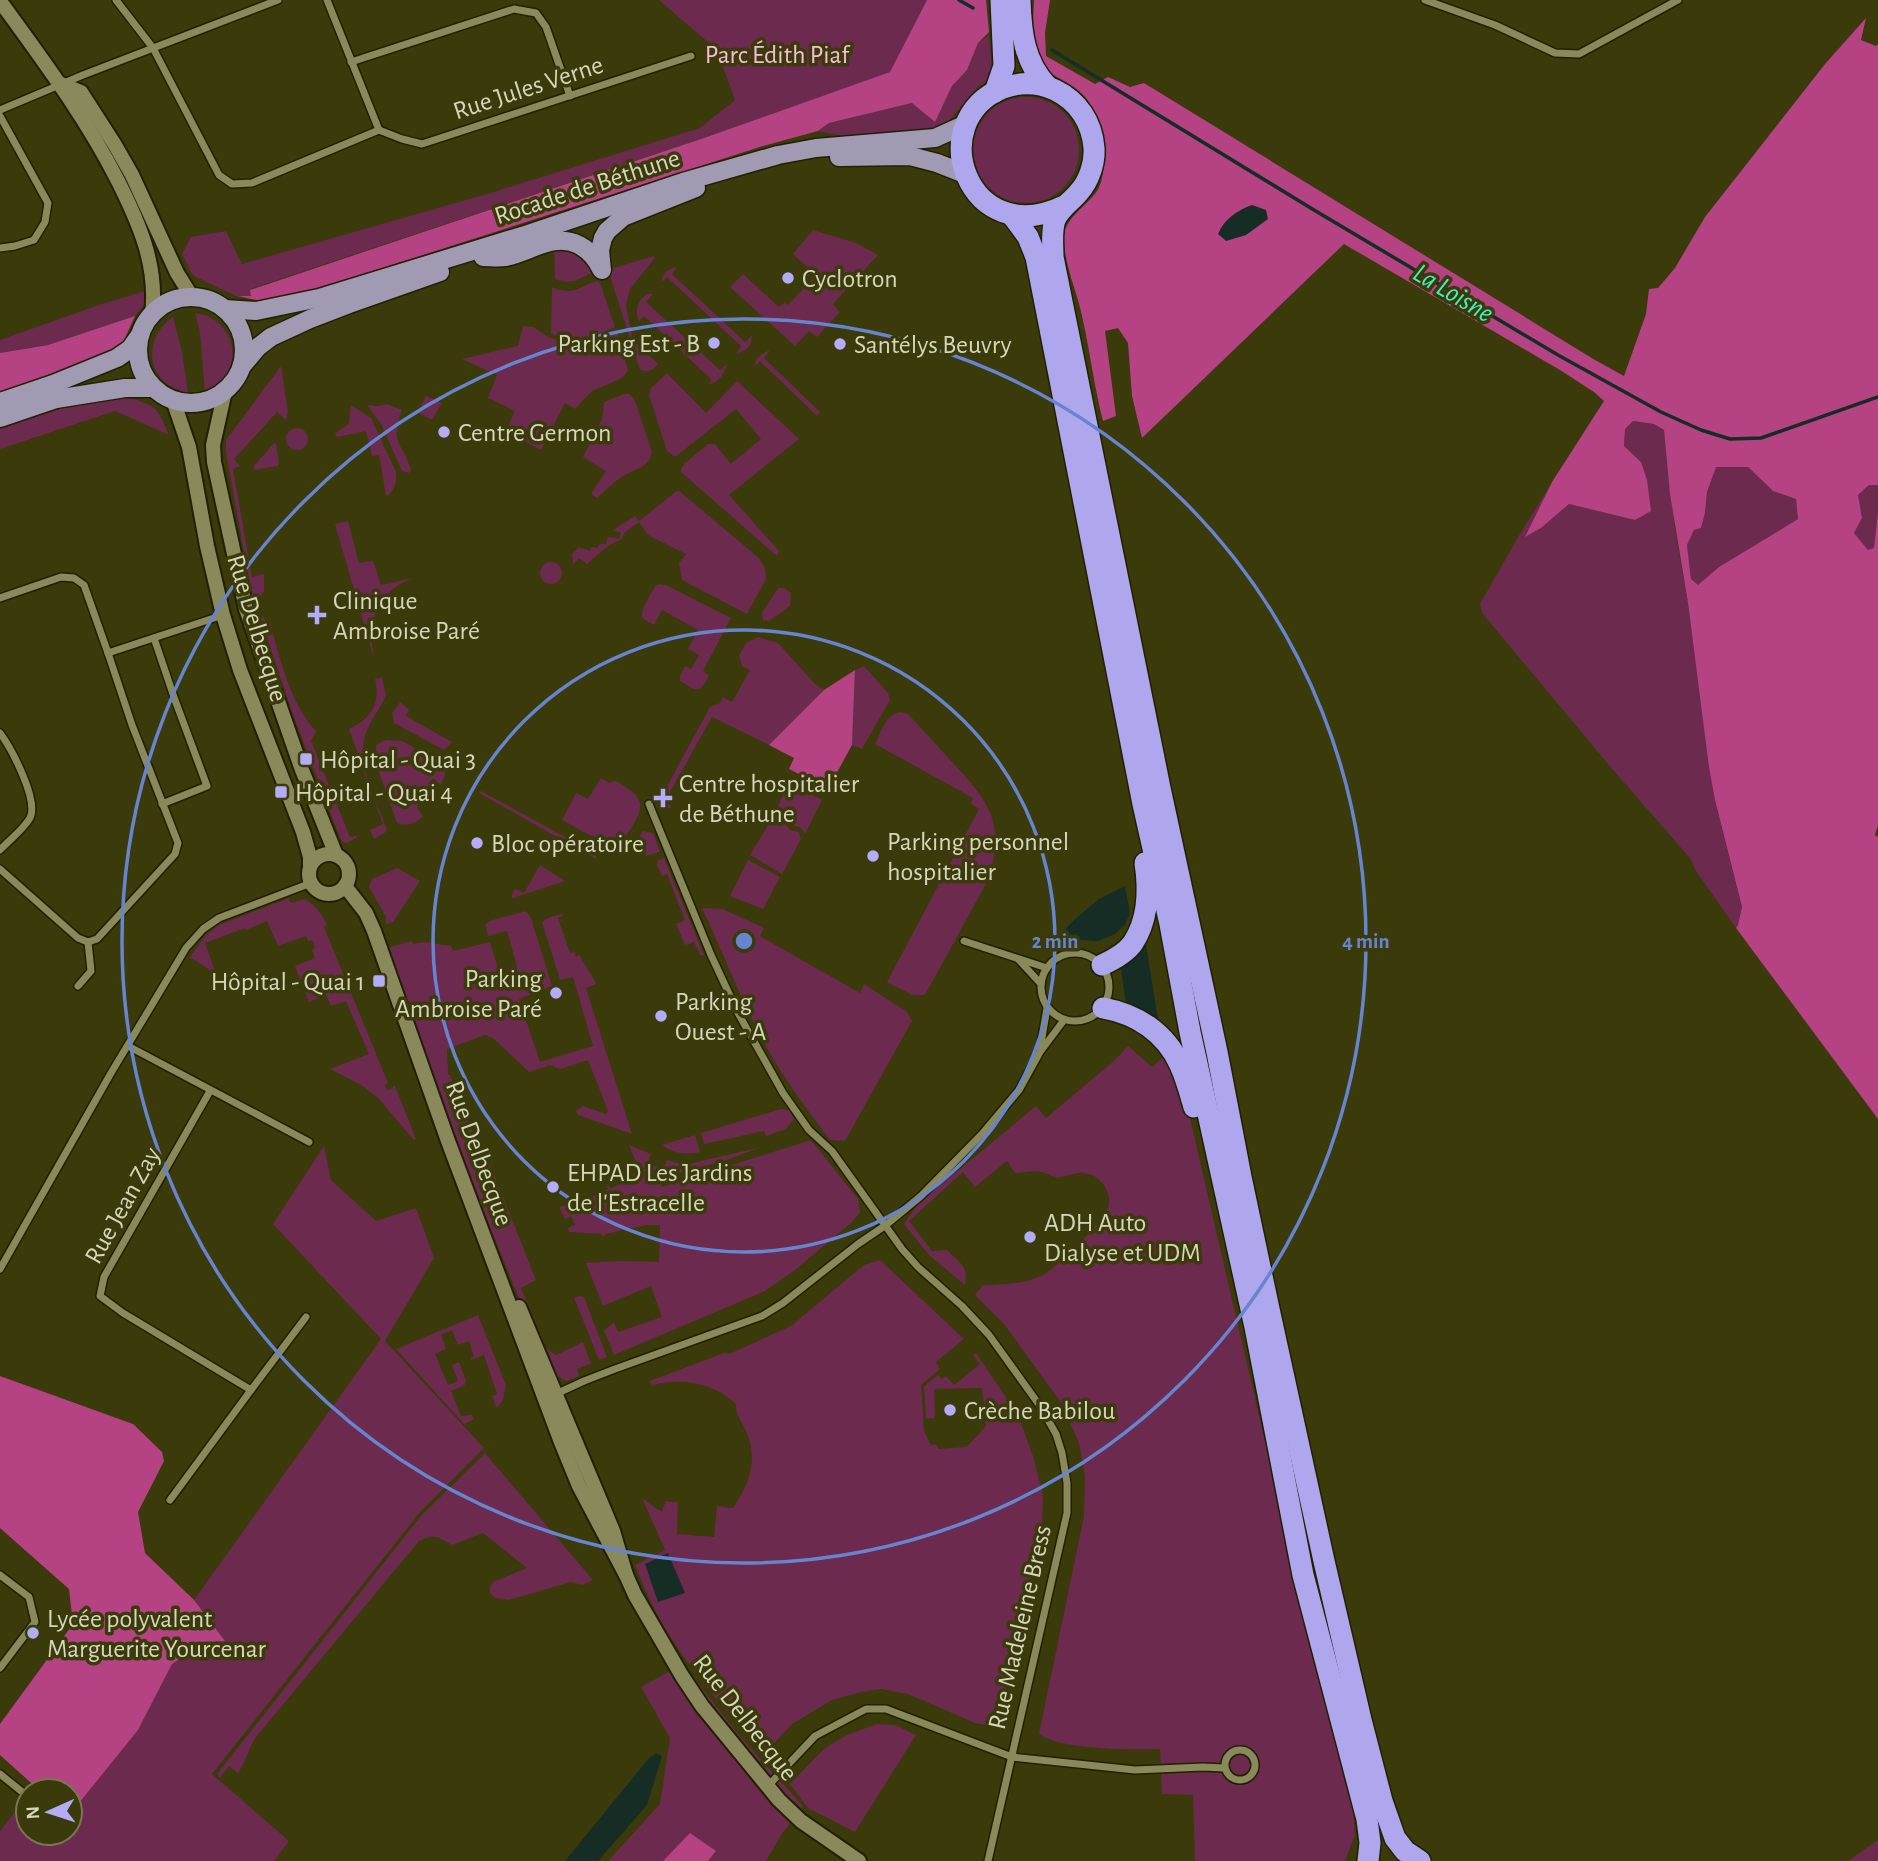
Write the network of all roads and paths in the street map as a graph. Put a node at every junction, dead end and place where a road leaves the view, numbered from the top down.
1 (116, 0) edge
2 (278, 0) edge
3 (327, 0) edge
4 (1001, 0) edge
5 (1020, 0) edge
6 (1425, 0) edge
7 (1678, 0) edge
8 (0, 1) edge
9 (153, 48) junction
10 (691, 56) dead end
11 (351, 62) junction
12 (61, 85) junction
13 (1047, 86) junction
14 (995, 92) junction
15 (570, 96) junction
16 (0, 110) edge
17 (0, 116) edge
18 (966, 124) junction
19 (379, 130) junction
20 (965, 174) junction
21 (696, 188) junction
22 (1065, 206) junction
23 (1012, 215) junction
24 (0, 248) edge
25 (483, 257) junction
26 (192, 297) junction
27 (225, 309) junction
28 (152, 314) junction
29 (140, 335) junction
30 (242, 366) junction
31 (153, 388) junction
32 (225, 391) junction
33 (173, 400) junction
34 (0, 402) edge
35 (0, 418) edge
36 (0, 598) edge
37 (223, 615) junction
38 (154, 638) junction
39 (108, 653) junction
40 (0, 733) edge
41 (1135, 764) junction
42 (162, 804) junction
43 (649, 804) dead end
44 (0, 850) edge
45 (336, 855) junction
46 (310, 866) junction
47 (0, 869) edge
48 (311, 883) junction
49 (345, 886) junction
50 (964, 941) dead end
51 (88, 942) junction
52 (1018, 960) junction
53 (1102, 965) junction
54 (1047, 968) junction
55 (1041, 984) junction
56 (78, 986) dead end
57 (1047, 1008) junction
58 (1103, 1008) junction
59 (1064, 1020) junction
60 (128, 1046) junction
61 (1040, 1052) junction
62 (210, 1090) junction
63 (309, 1142) dead end
64 (886, 1226) junction
65 (1234, 1235) junction
66 (0, 1269) edge
67 (306, 1317) dead end
68 (251, 1390) junction
69 (551, 1397) junction
70 (170, 1500) dead end
71 (0, 1575) edge
72 (0, 1668) edge
73 (1012, 1757) junction
74 (1224, 1768) junction
75 (0, 1774) edge
76 (14, 1785) edge
77 (768, 1786) junction
78 (859, 1861) edge
79 (988, 1861) edge
80 (1368, 1861) edge
81 (1388, 1861) edge
82 (1419, 1861) edge

1 - 9 street
2 - 9 street
3 - 11 street
4 - 14 highway
5 - 13 highway
6 - 7 street
8 - 12 street
9 - 12 street
9 - 19 street
10 - 15 street, Rue Jules Verne
11 - 15 street
11 - 19 street
12 - 16 street
12 - 26 street
12 - 28 street
13 - 14 highway
13 - 22 highway
14 - 18 highway
15 - 19 street, Rue Jules Verne
17 - 24 street
18 - 20 highway
18 - 27 main road, Rocade de Béthune
20 - 21 main road, Rocade de Béthune
20 - 23 highway
21 - 25 main road, Rocade de Béthune
21 - 25 main road
22 - 23 highway
22 - 82 highway
23 - 41 highway
25 - 30 main road, Rocade de Béthune
26 - 27 main road
26 - 28 main road
27 - 30 main road
28 - 29 main road
29 - 31 main road
29 - 34 main road
30 - 32 main road
31 - 33 main road
31 - 35 main road
32 - 33 main road
32 - 45 street, Rue Delbecque
33 - 37 street, Rue Delbecque
36 - 39 street
37 - 38 street
37 - 46 street, Rue Delbecque
38 - 39 street
38 - 42 street
39 - 42 street
40 - 44 street
41 - 53 highway
41 - 65 highway
42 - 51 street
43 - 64 street, Rue Madeleine Bress
45 - 46 street
45 - 49 street
46 - 48 street
47 - 51 street
48 - 49 street
48 - 60 street
49 - 69 street, Rue Delbecque
50 - 52 street
51 - 56 street
52 - 54 street
52 - 55 street
53 - 54 street
53 - 58 street
54 - 55 street
55 - 57 street
57 - 59 street
57 - 61 street
58 - 59 street
58 - 65 highway
59 - 61 street
60 - 62 street
60 - 66 street
61 - 64 street
62 - 63 street
62 - 68 street, Rue Jean Zay
64 - 69 street
64 - 73 street, Rue Madeleine Bress
65 - 80 highway
67 - 68 street
68 - 70 street
69 - 77 street, Rue Delbecque
71 - 72 street
73 - 74 street
73 - 77 street
73 - 79 street, Rue Madeleine Bress
74 - 74 street
75 - 76 street
77 - 78 street, Rue Delbecque
81 - 82 highway

